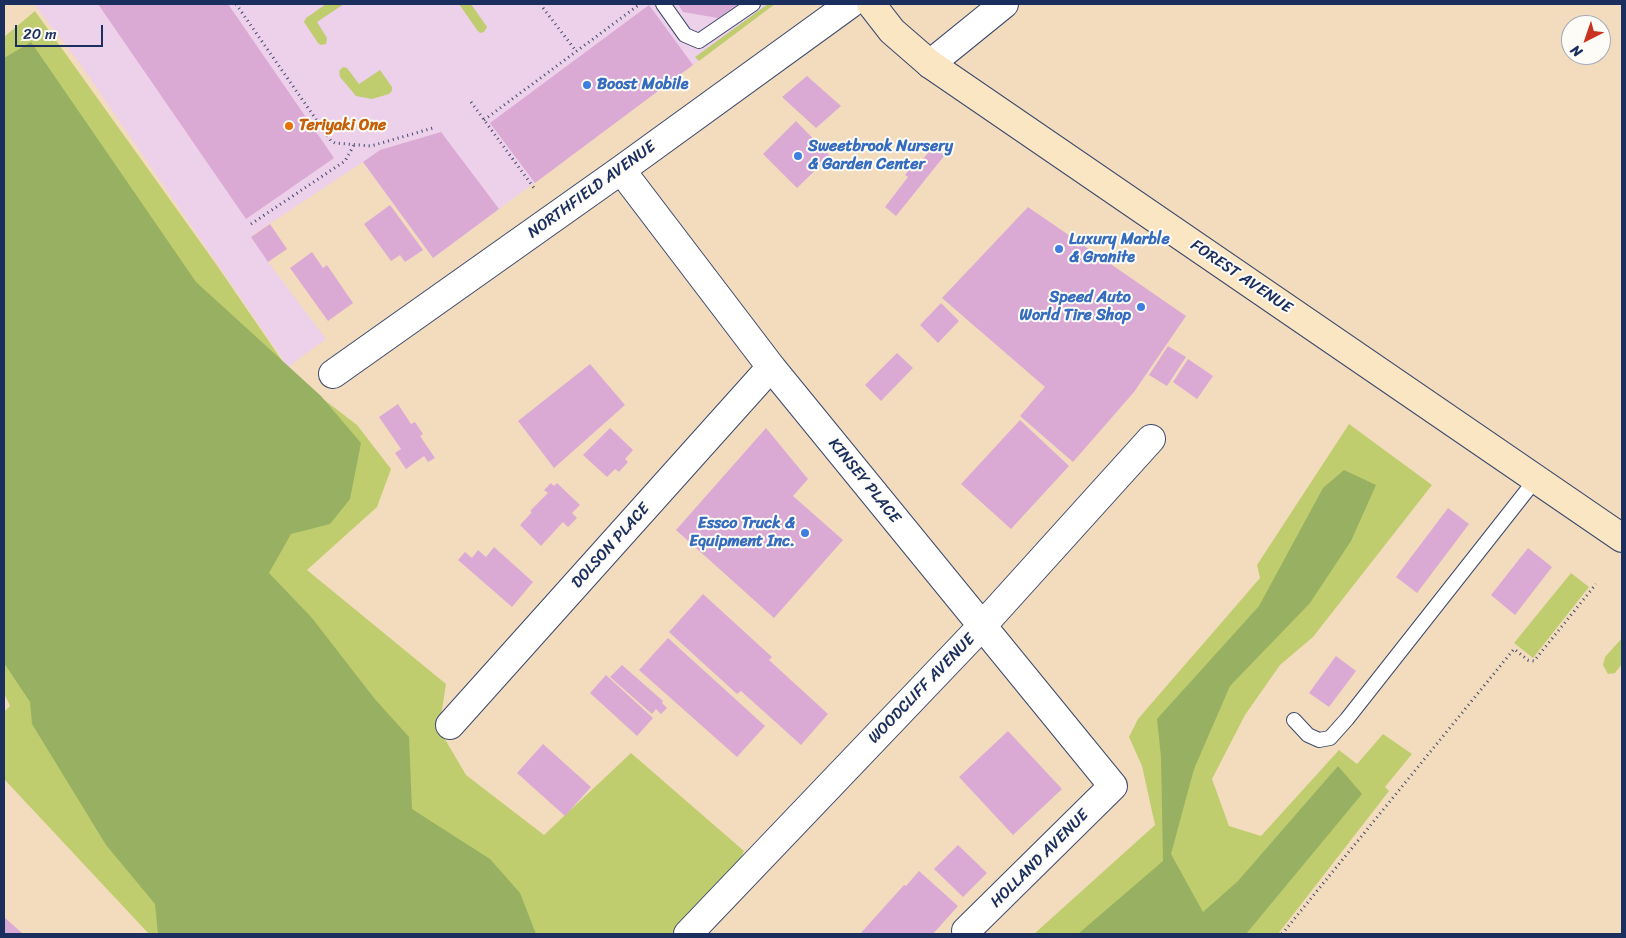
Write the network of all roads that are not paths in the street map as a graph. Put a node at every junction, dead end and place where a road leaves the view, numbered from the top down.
1 (663, 4) edge
2 (753, 4) edge
3 (850, 4) edge
4 (871, 4) edge
5 (1004, 4) edge
6 (930, 64) junction
7 (621, 170) junction
8 (771, 367) junction
9 (333, 374) dead end
10 (1151, 439) dead end
11 (1536, 479) junction
12 (1622, 538) edge
13 (982, 626) junction
14 (1294, 720) dead end
15 (450, 725) dead end
16 (1114, 786) joint
17 (966, 932) dead end
18 (688, 934) edge

1 - 2 lane
3 - 7 street, NORTHFIELD AVENUE
4 - 6 main road, FOREST AVENUE
5 - 6 street
6 - 11 main road, FOREST AVENUE
7 - 8 street, KINSEY PLACE
7 - 9 street, NORTHFIELD AVENUE
8 - 13 street, KINSEY PLACE
8 - 15 street, DOLSON PLACE
10 - 13 street, WOODCLIFF AVENUE
11 - 12 main road, FOREST AVENUE
11 - 14 lane
13 - 16 street, KINSEY PLACE
13 - 18 street, WOODCLIFF AVENUE
16 - 17 street, HOLLAND AVENUE

